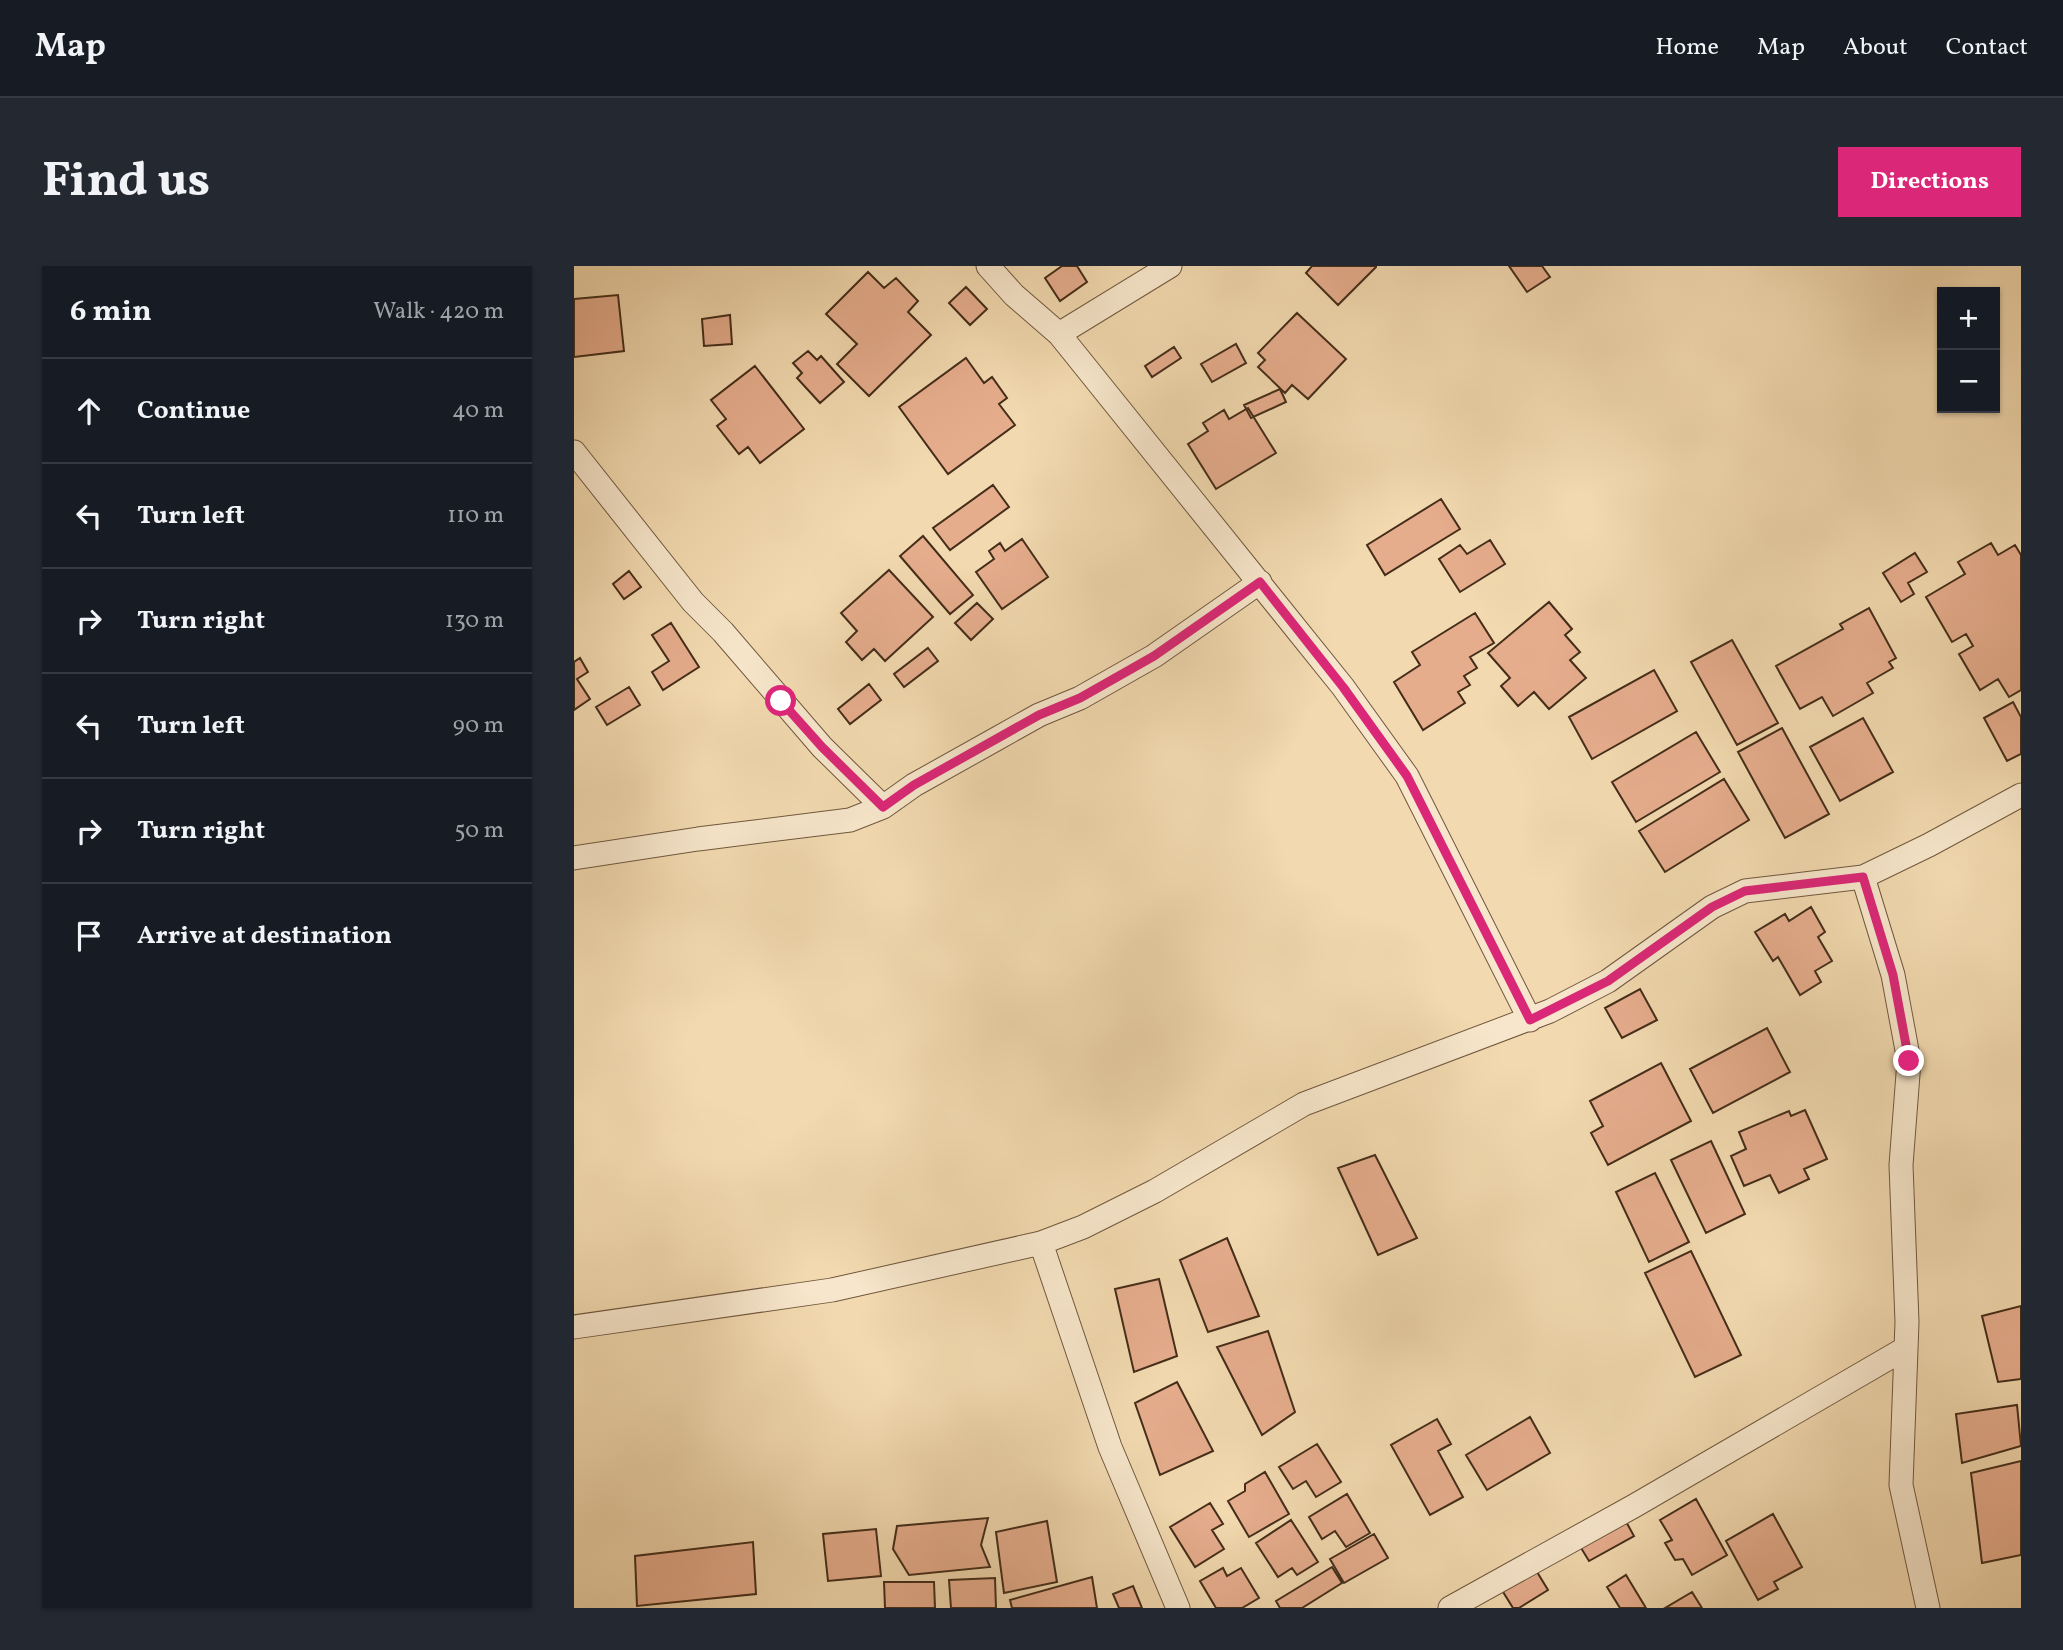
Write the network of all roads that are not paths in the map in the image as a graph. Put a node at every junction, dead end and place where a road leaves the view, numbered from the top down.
1 (988, 266) edge
2 (1170, 266) edge
3 (1059, 334) junction
4 (574, 452) edge
5 (1260, 582) junction
6 (2021, 795) edge
7 (883, 807) junction
8 (574, 859) edge
9 (1863, 877) junction
10 (1530, 1020) junction
11 (1041, 1243) junction
12 (574, 1327) edge
13 (1906, 1348) junction
14 (1178, 1608) edge
15 (1450, 1608) edge
16 (1928, 1608) edge

1 - 3 street
2 - 3 street
3 - 5 street
4 - 7 street
5 - 7 street
5 - 10 street
6 - 9 street
7 - 8 street
9 - 10 street
9 - 13 street
10 - 11 street
11 - 12 street
11 - 14 street
13 - 15 street
13 - 16 street

